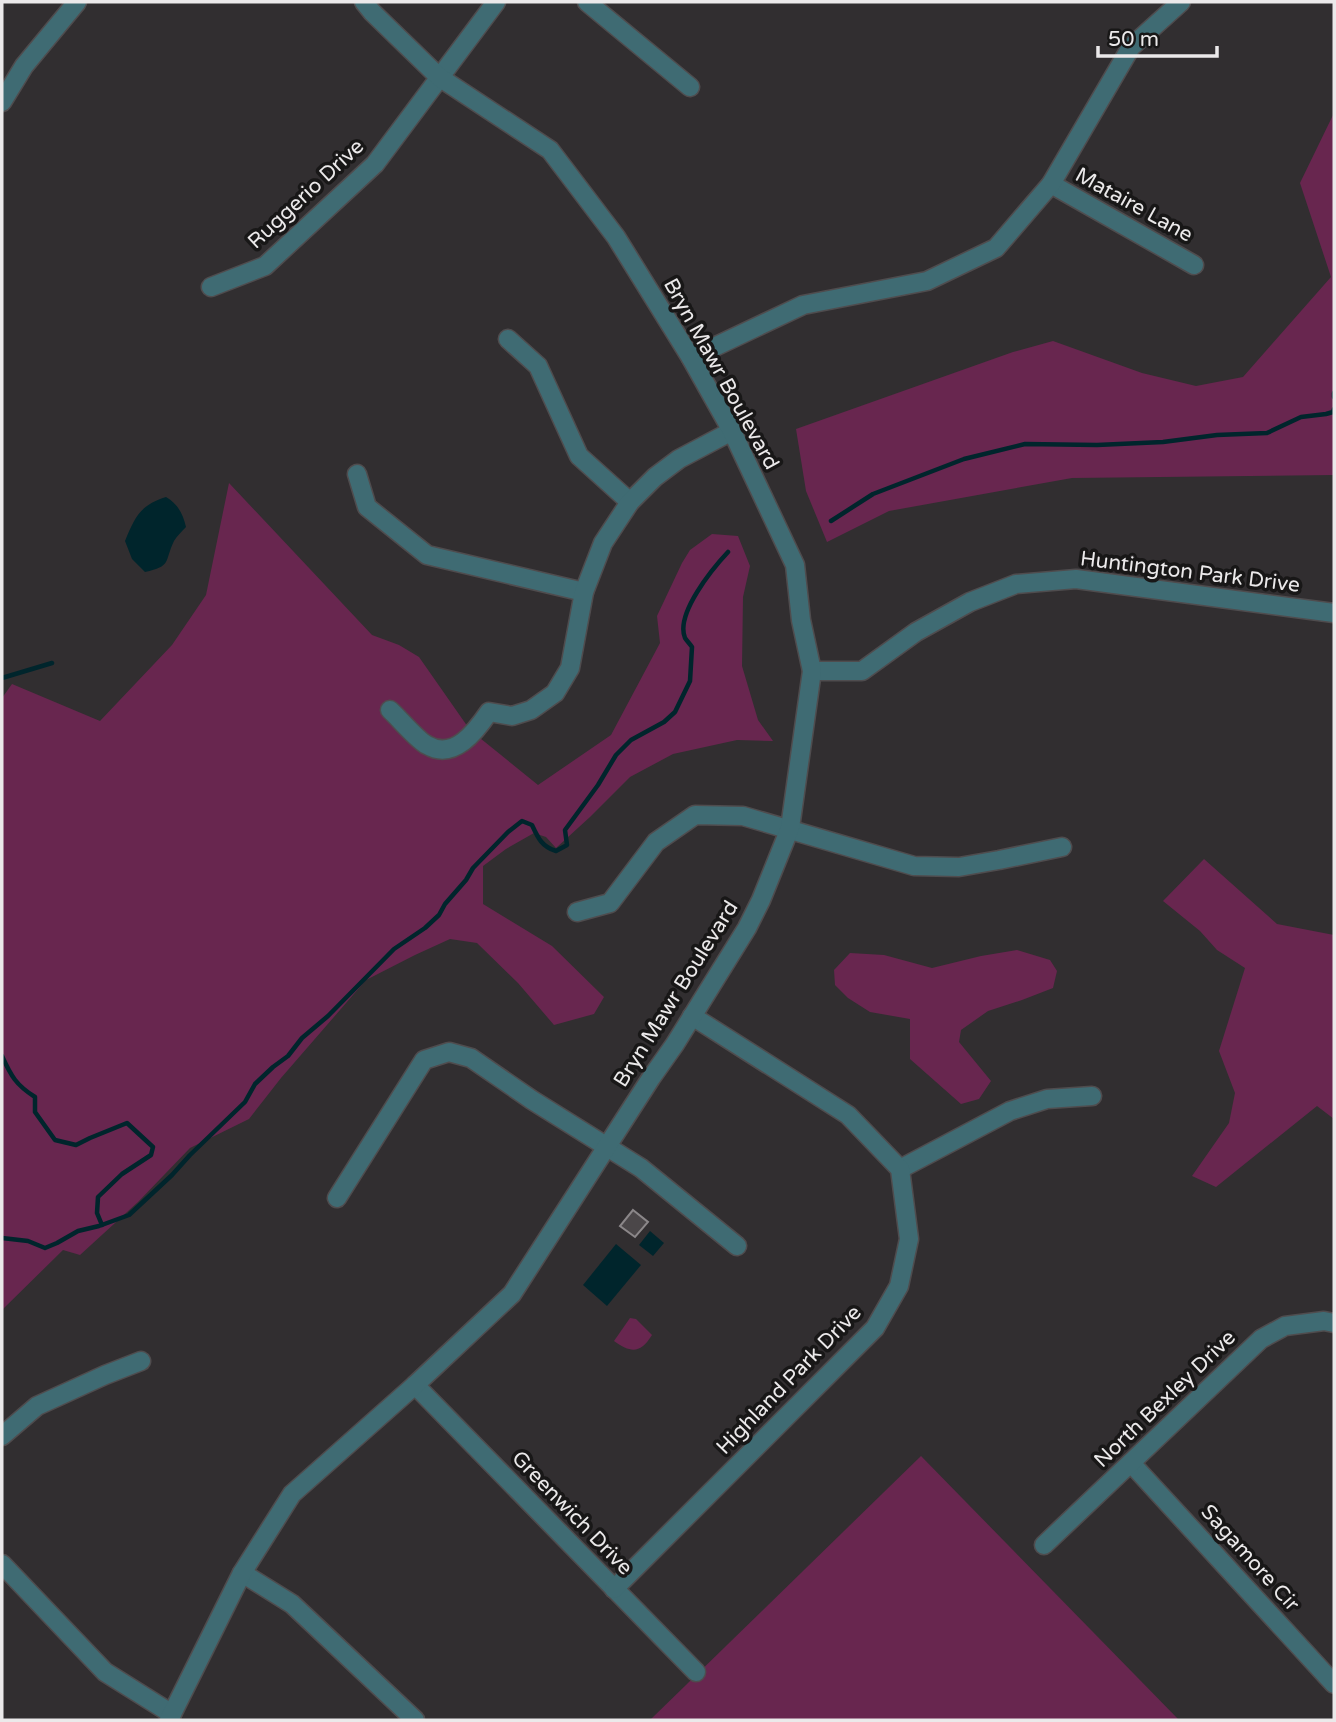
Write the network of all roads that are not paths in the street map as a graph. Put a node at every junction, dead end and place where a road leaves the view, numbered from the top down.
1 (77, 2) edge
2 (364, 2) edge
3 (496, 2) edge
4 (587, 2) edge
5 (1181, 2) edge
6 (439, 77) junction
7 (690, 87) dead end
8 (2, 102) edge
9 (1051, 184) junction
10 (1194, 265) dead end
11 (211, 287) dead end
12 (508, 339) dead end
13 (691, 358) junction
14 (732, 431) junction
15 (357, 474) dead end
16 (629, 502) junction
17 (584, 592) junction
18 (1334, 613) edge
19 (812, 671) junction
20 (390, 710) dead end
21 (790, 828) junction
22 (1062, 847) dead end
23 (577, 912) dead end
24 (692, 1016) junction
25 (1092, 1096) dead end
26 (607, 1147) junction
27 (900, 1169) junction
28 (337, 1198) dead end
29 (737, 1246) dead end
30 (1334, 1323) edge
31 (141, 1361) dead end
32 (415, 1385) junction
33 (2, 1436) edge
34 (1132, 1463) junction
35 (1044, 1545) dead end
36 (2, 1564) edge
37 (242, 1573) junction
38 (614, 1589) junction
39 (696, 1672) dead end
40 (1334, 1684) edge
41 (171, 1717) edge
42 (415, 1720) edge

1 - 8 street
2 - 6 street, Bryn Mawr Boulevard
3 - 6 street, Ruggerio Drive
4 - 7 street
5 - 9 street
6 - 11 street, Ruggerio Drive
6 - 13 street, Bryn Mawr Boulevard
9 - 10 street, Mataire Lane
9 - 13 street
12 - 16 street
13 - 14 street, Bryn Mawr Boulevard
14 - 16 street
14 - 19 street, Bryn Mawr Boulevard
15 - 17 street
16 - 17 street
17 - 20 street
18 - 19 street, Huntington Park Drive
19 - 21 street, Bryn Mawr Boulevard
21 - 22 street
21 - 23 street
21 - 24 street, Bryn Mawr Boulevard
24 - 26 street, Bryn Mawr Boulevard
24 - 27 street
25 - 27 street
26 - 28 street
26 - 29 street
26 - 32 street, Bryn Mawr Boulevard
27 - 38 street, Highland Park Drive
30 - 34 street, North Bexley Drive
31 - 33 street
32 - 37 street, Bryn Mawr Boulevard
32 - 38 street, Greenwich Drive
34 - 35 street, North Bexley Drive
34 - 40 street, Sagamore Cir
36 - 41 street
37 - 41 street, Bryn Mawr Boulevard
37 - 42 street
38 - 39 street, Greenwich Drive

